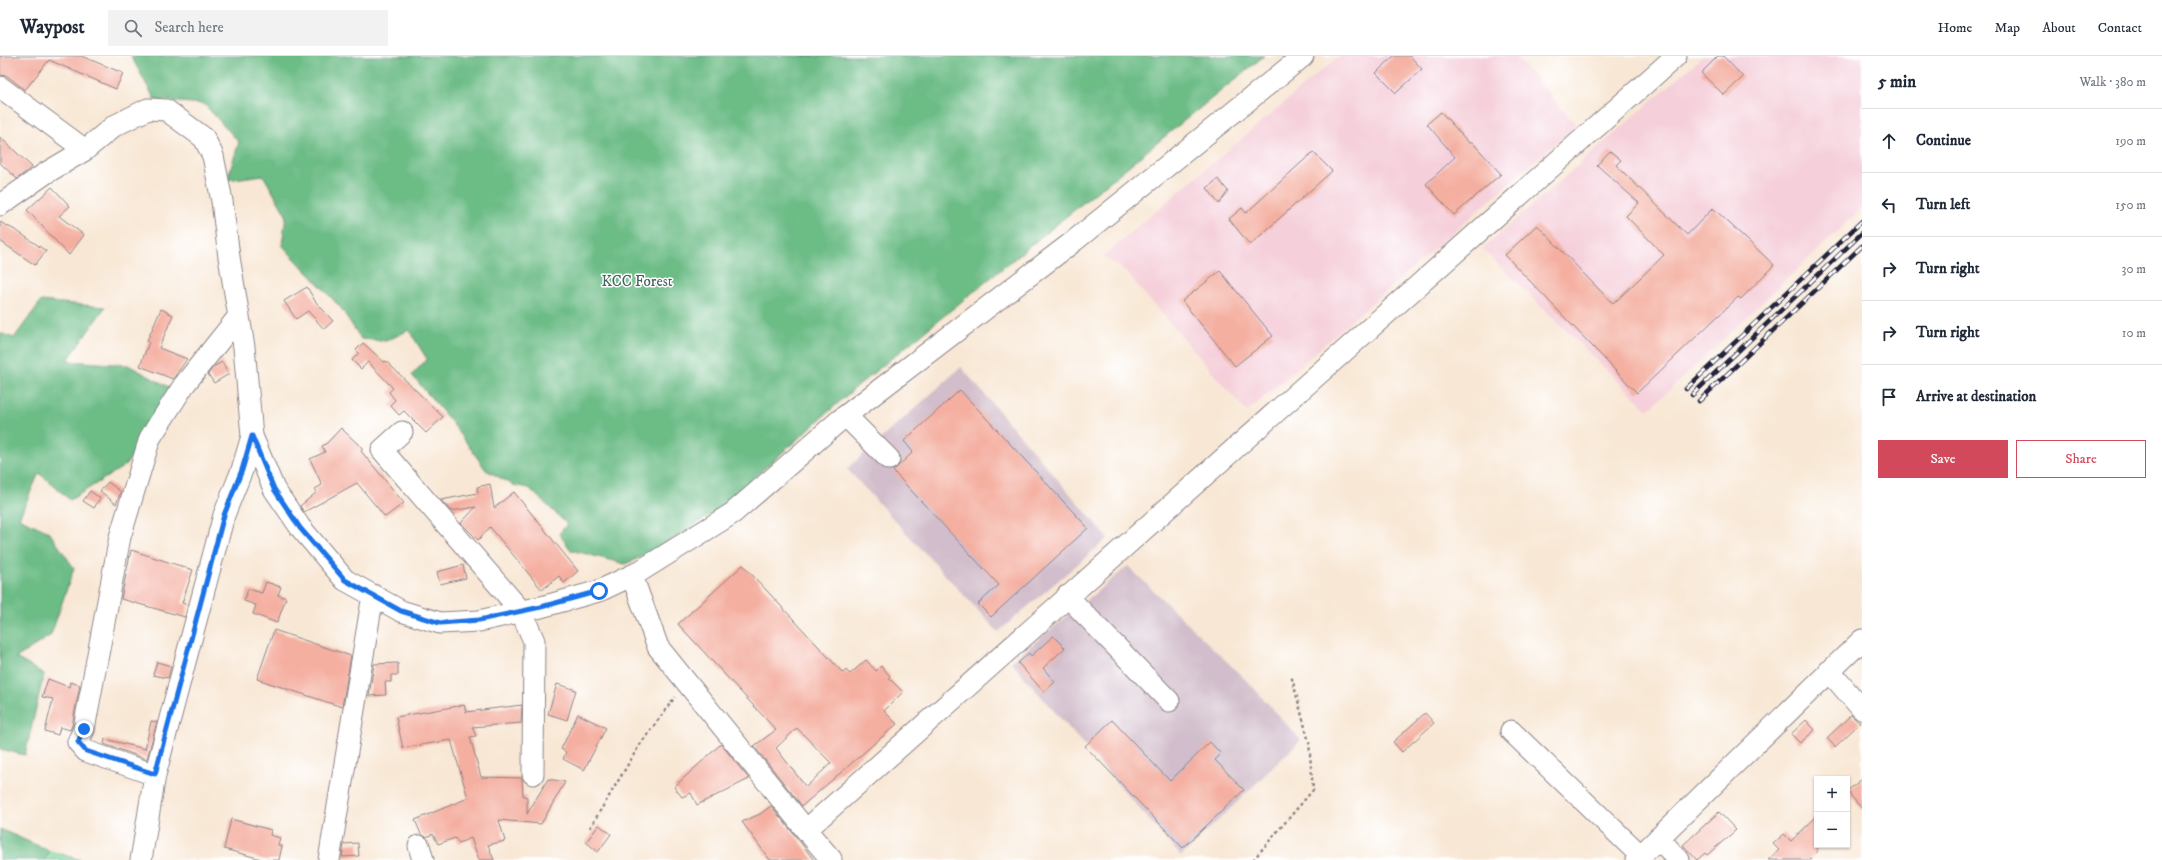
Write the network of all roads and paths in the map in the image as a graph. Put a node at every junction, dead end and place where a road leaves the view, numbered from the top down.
1 (1304, 56) edge
2 (1676, 56) edge
3 (0, 88) edge
4 (85, 150) junction
5 (0, 205) edge
6 (239, 316) junction
7 (846, 416) junction
8 (402, 432) dead end
9 (252, 436) junction
10 (889, 459) dead end
11 (632, 576) junction
12 (373, 595) junction
13 (1067, 596) junction
14 (521, 611) junction
15 (1862, 640) edge
16 (1829, 671) junction
17 (1291, 675) dead end
18 (686, 682) junction
19 (1169, 701) dead end
20 (1862, 709) edge
21 (1511, 731) dead end
22 (155, 774) junction
23 (533, 774) dead end
24 (590, 828) dead end
25 (806, 830) junction
26 (1658, 838) junction
27 (1638, 858) edge
28 (141, 860) edge
29 (329, 860) edge
30 (829, 860) edge
31 (1253, 860) edge
32 (1680, 860) edge

1 - 7 street
2 - 13 street
3 - 4 street
4 - 5 street
4 - 6 street
6 - 9 street
6 - 22 street
7 - 10 street
7 - 11 street
8 - 14 street
9 - 12 street
9 - 22 street
11 - 14 street
11 - 18 street
12 - 14 street
12 - 29 street
13 - 19 street
13 - 25 street
14 - 23 street
15 - 16 street
16 - 20 street
16 - 26 street
17 - 31 path
18 - 24 path
18 - 25 street
21 - 27 street
22 - 28 street
25 - 30 street
26 - 27 street
26 - 32 street

